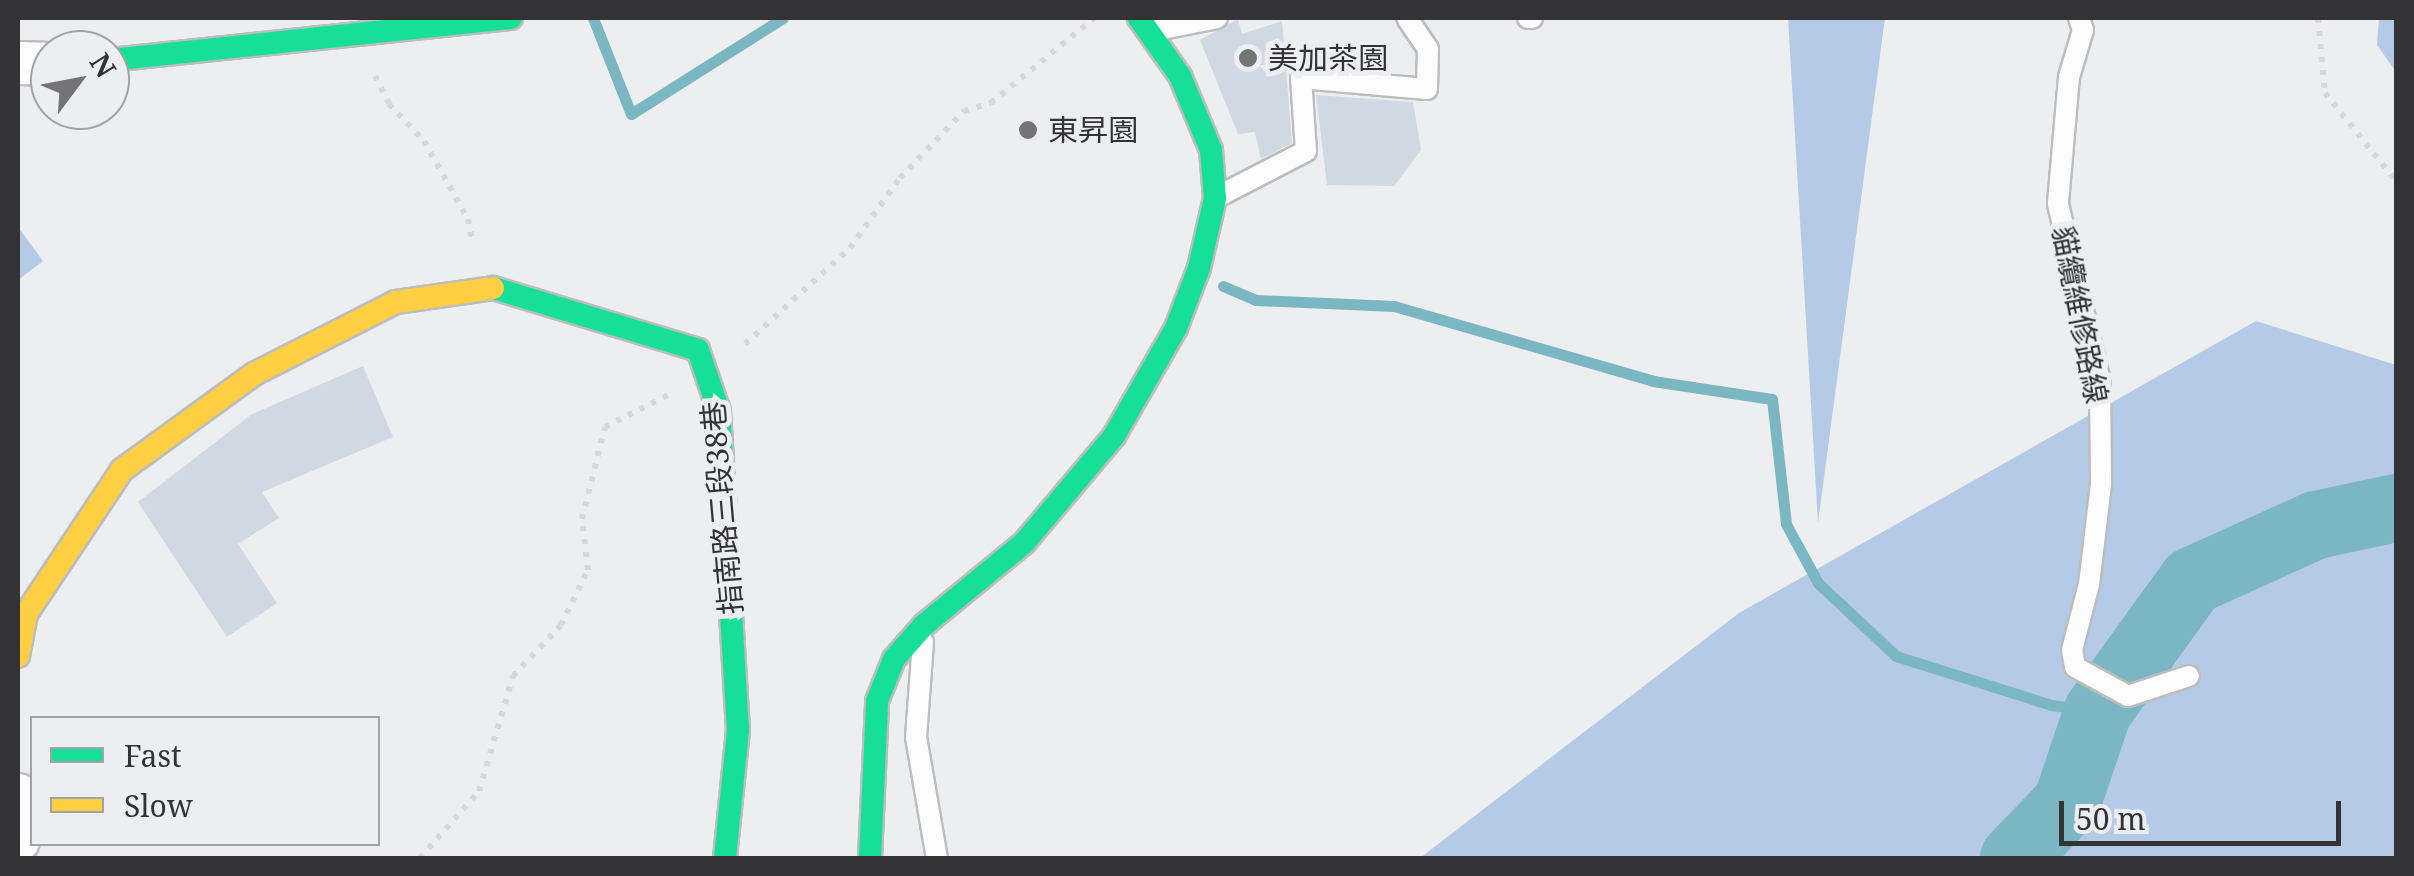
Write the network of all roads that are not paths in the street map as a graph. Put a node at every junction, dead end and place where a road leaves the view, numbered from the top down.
1 (1217, 18) edge
2 (1406, 18) edge
3 (2079, 18) edge
4 (502, 20) edge
5 (1144, 24) edge
6 (130, 58) edge
7 (1216, 198) junction
8 (924, 626) junction
9 (18, 656) edge
10 (2189, 676) dead end
11 (18, 794) edge
12 (18, 841) edge
13 (725, 858) edge
14 (870, 858) edge
15 (937, 858) edge

1 - 5 lane
2 - 7 lane
3 - 10 lane, 貓纜維修路線
4 - 6 street
5 - 7 street
7 - 8 street
8 - 14 street
8 - 15 lane
9 - 13 street, 指南路三段38巷
11 - 12 street

